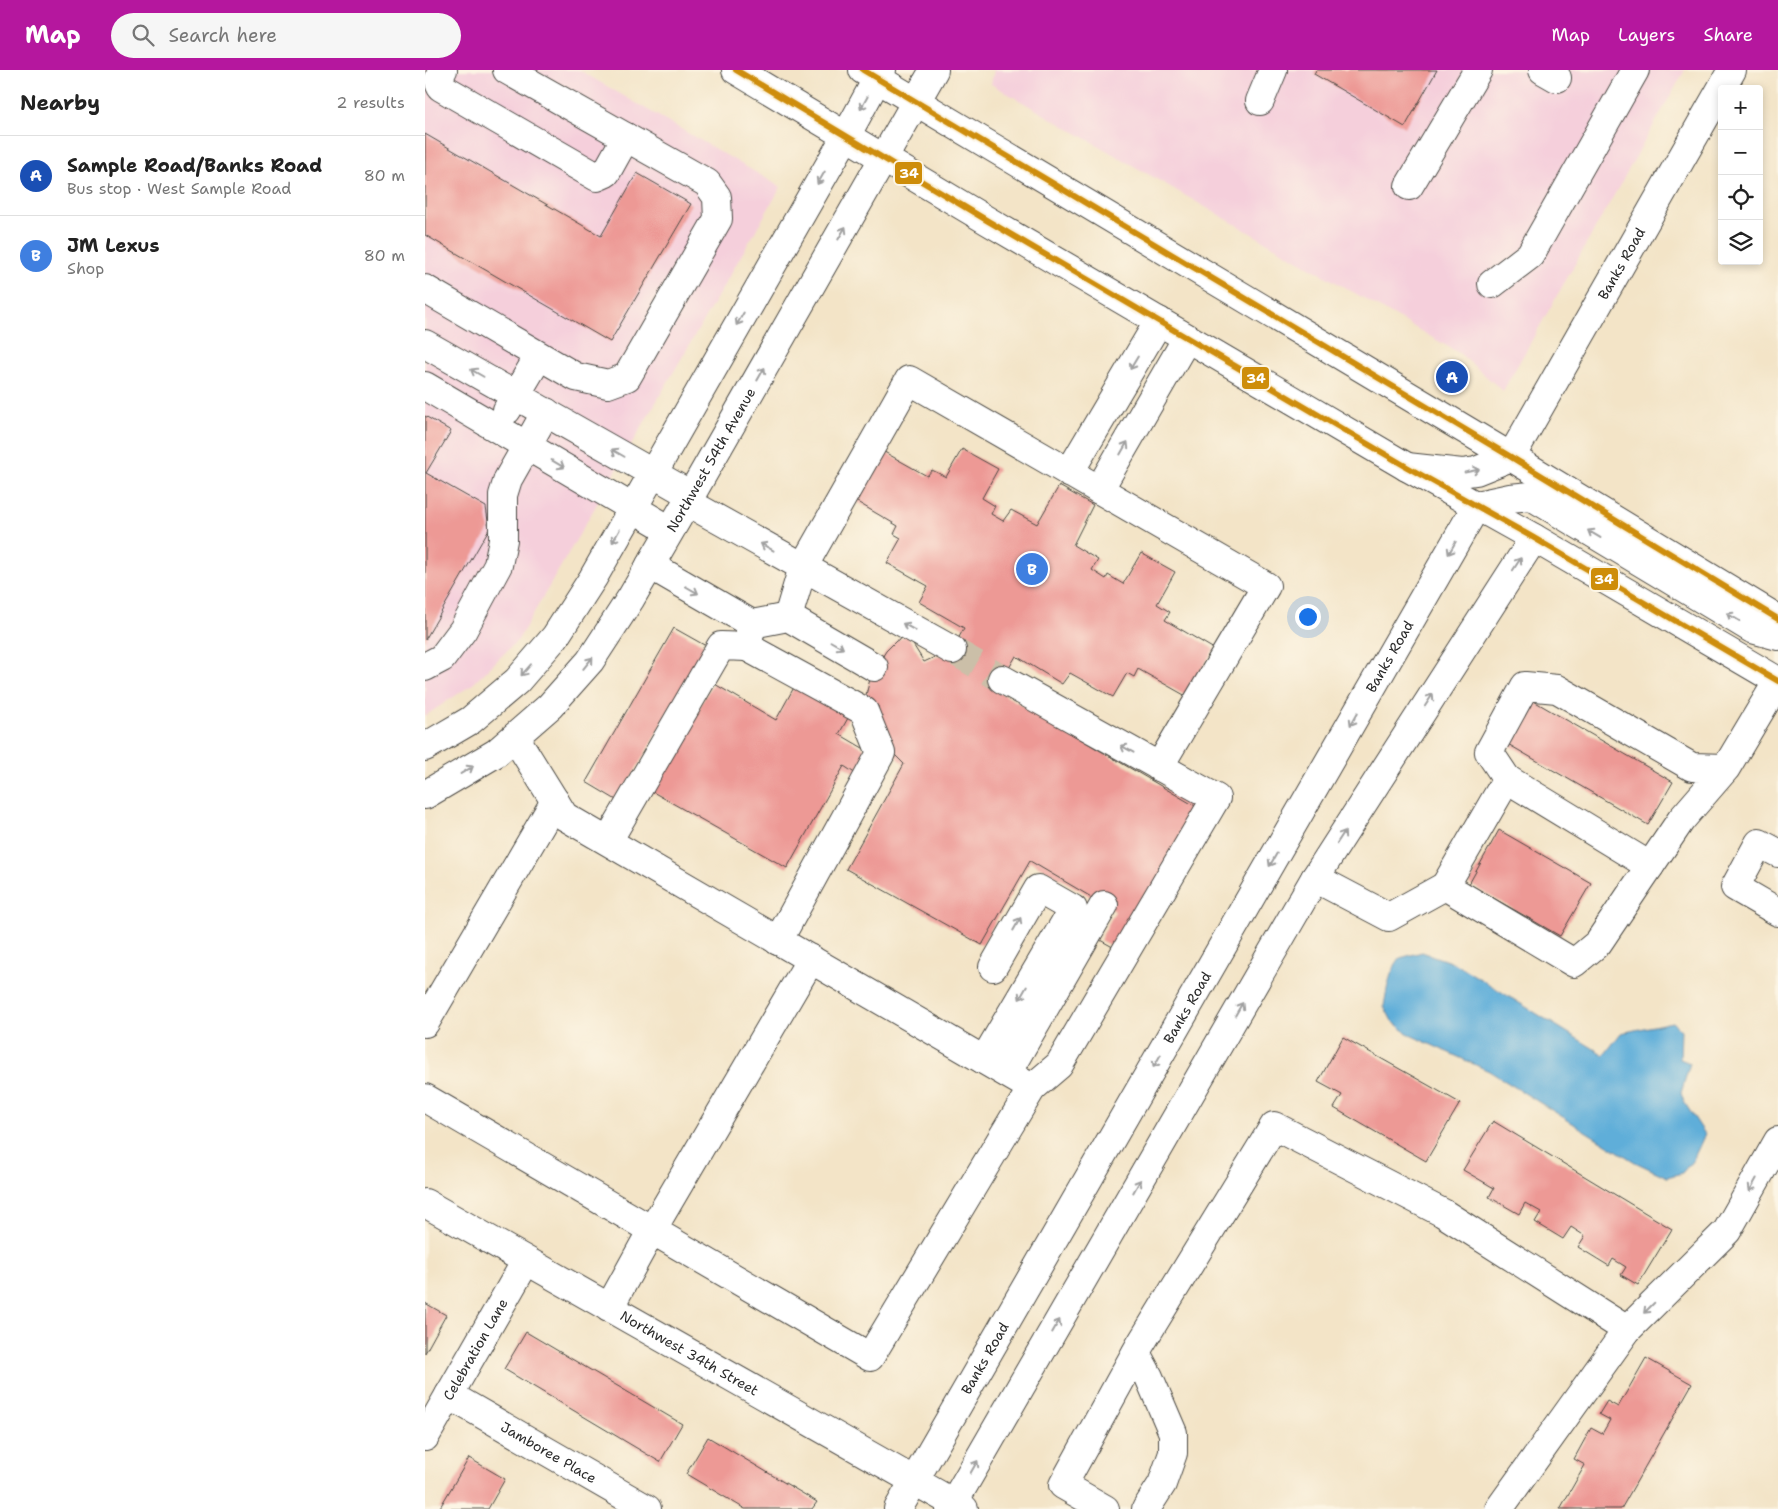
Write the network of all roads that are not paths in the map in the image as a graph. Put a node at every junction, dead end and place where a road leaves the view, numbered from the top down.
1 (443, 70) edge
2 (507, 70) edge
3 (736, 70) edge
4 (934, 70) edge
5 (1273, 70) edge
6 (1478, 70) edge
7 (1635, 70) edge
8 (1732, 70) edge
9 (874, 73) edge
10 (1261, 101) dead end
11 (916, 102) junction
12 (846, 136) junction
13 (626, 137) junction
14 (884, 159) junction
15 (1409, 186) dead end
16 (1492, 284) dead end
17 (425, 289) edge
18 (1159, 322) junction
19 (1187, 338) junction
20 (425, 344) edge
21 (539, 356) junction
22 (425, 386) edge
23 (516, 395) junction
24 (546, 412) junction
25 (496, 428) junction
26 (527, 446) junction
27 (1511, 457) junction
28 (1407, 467) junction
29 (652, 472) junction
30 (1069, 472) junction
31 (1099, 490) junction
32 (689, 498) junction
33 (1477, 505) junction
34 (632, 508) junction
35 (670, 530) junction
36 (1534, 538) junction
37 (650, 565) junction
38 (803, 567) junction
39 (788, 617) junction
40 (1778, 619) edge
41 (750, 636) junction
42 (1778, 636) edge
43 (951, 650) tunnel mouth
44 (425, 667) edge
45 (874, 667) dead end
46 (1002, 679) tunnel mouth
47 (1778, 681) edge
48 (515, 737) junction
49 (425, 747) edge
50 (1159, 767) junction
51 (1727, 768) junction
52 (1507, 779) junction
53 (425, 795) edge
54 (555, 801) junction
55 (608, 841) junction
56 (1778, 853) edge
57 (1650, 866) junction
58 (1315, 878) junction
59 (1445, 886) junction
60 (1105, 905) dead end
61 (1778, 912) edge
62 (778, 940) junction
63 (811, 959) junction
64 (993, 966) dead end
65 (425, 1023) edge
66 (996, 1067) junction
67 (1032, 1088) junction
68 (425, 1098) edge
69 (1778, 1142) edge
70 (425, 1203) edge
71 (653, 1230) junction
72 (526, 1261) junction
73 (609, 1308) junction
74 (1627, 1330) junction
75 (1135, 1353) junction
76 (449, 1395) junction
77 (425, 1437) edge
78 (915, 1481) junction
79 (956, 1507) edge
80 (645, 1508) edge
81 (898, 1509) edge
82 (1105, 1509) edge
83 (1146, 1509) edge
84 (1499, 1509) edge

1 - 13 street
2 - 13 street
3 - 12 street
4 - 11 street, Northwest 54th Avenue
5 - 10 street
6 - 15 street
7 - 16 street
8 - 27 street, Banks Road
9 - 11 street
9 -> 12 street
11 - 14 street, Northwest 54th Avenue
11 - 27 street
12 - 14 street
12 -> 29 street
13 - 21 street
14 - 18 street
32 -> 14 street, Northwest 54th Avenue
17 - 21 street
18 - 19 street
18 -> 30 street
19 - 28 street
31 -> 19 street
23 -> 20 street
21 - 23 street
22 - 25 street
23 - 24 street
23 - 25 street
24 - 26 street
29 -> 24 street
25 - 26 street
26 -> 34 street
26 - 44 street
28 -> 27 street
27 - 40 street
28 - 33 street
29 - 32 street
29 - 34 street
30 - 31 street
30 - 38 street
31 - 50 street
32 - 35 street, Northwest 54th Avenue
38 -> 32 street
33 - 36 street
42 -> 33 street
33 -> 78 street, Banks Road
34 - 35 street
34 -> 49 street
35 - 37 street, Northwest 54th Avenue
36 - 47 street
58 -> 36 street
37 -> 41 street
48 -> 37 street, Northwest 54th Avenue
38 - 39 street
43 -> 38 street
39 - 41 street
39 -> 45 street
41 - 55 street
41 - 62 street
50 -> 46 street
47 - 51 street
53 -> 48 street, Northwest 54th Avenue
48 - 54 street
50 - 67 street
51 - 52 street
51 - 57 street
52 - 57 street
52 - 59 street
54 - 55 street
54 - 65 street
55 - 62 street
56 - 61 street
57 - 59 street
58 - 59 street
79 -> 58 street
60 - 66 street
62 - 63 street
63 - 66 street
63 - 71 street
64 -> 66 street
66 - 67 street
67 - 71 street
68 - 71 street
69 -> 74 street
70 - 72 street, Northwest 34th Street
71 - 73 street
72 - 73 street, Northwest 34th Street
72 - 76 street, Celebration Lane
73 - 78 street, Northwest 34th Street
74 - 75 street
74 - 84 street
75 - 82 street
75 - 83 street
76 - 77 street, Celebration Lane
76 - 80 street, Jamboree Place
78 - 79 street, Northwest 34th Street
78 - 81 street, Banks Road

